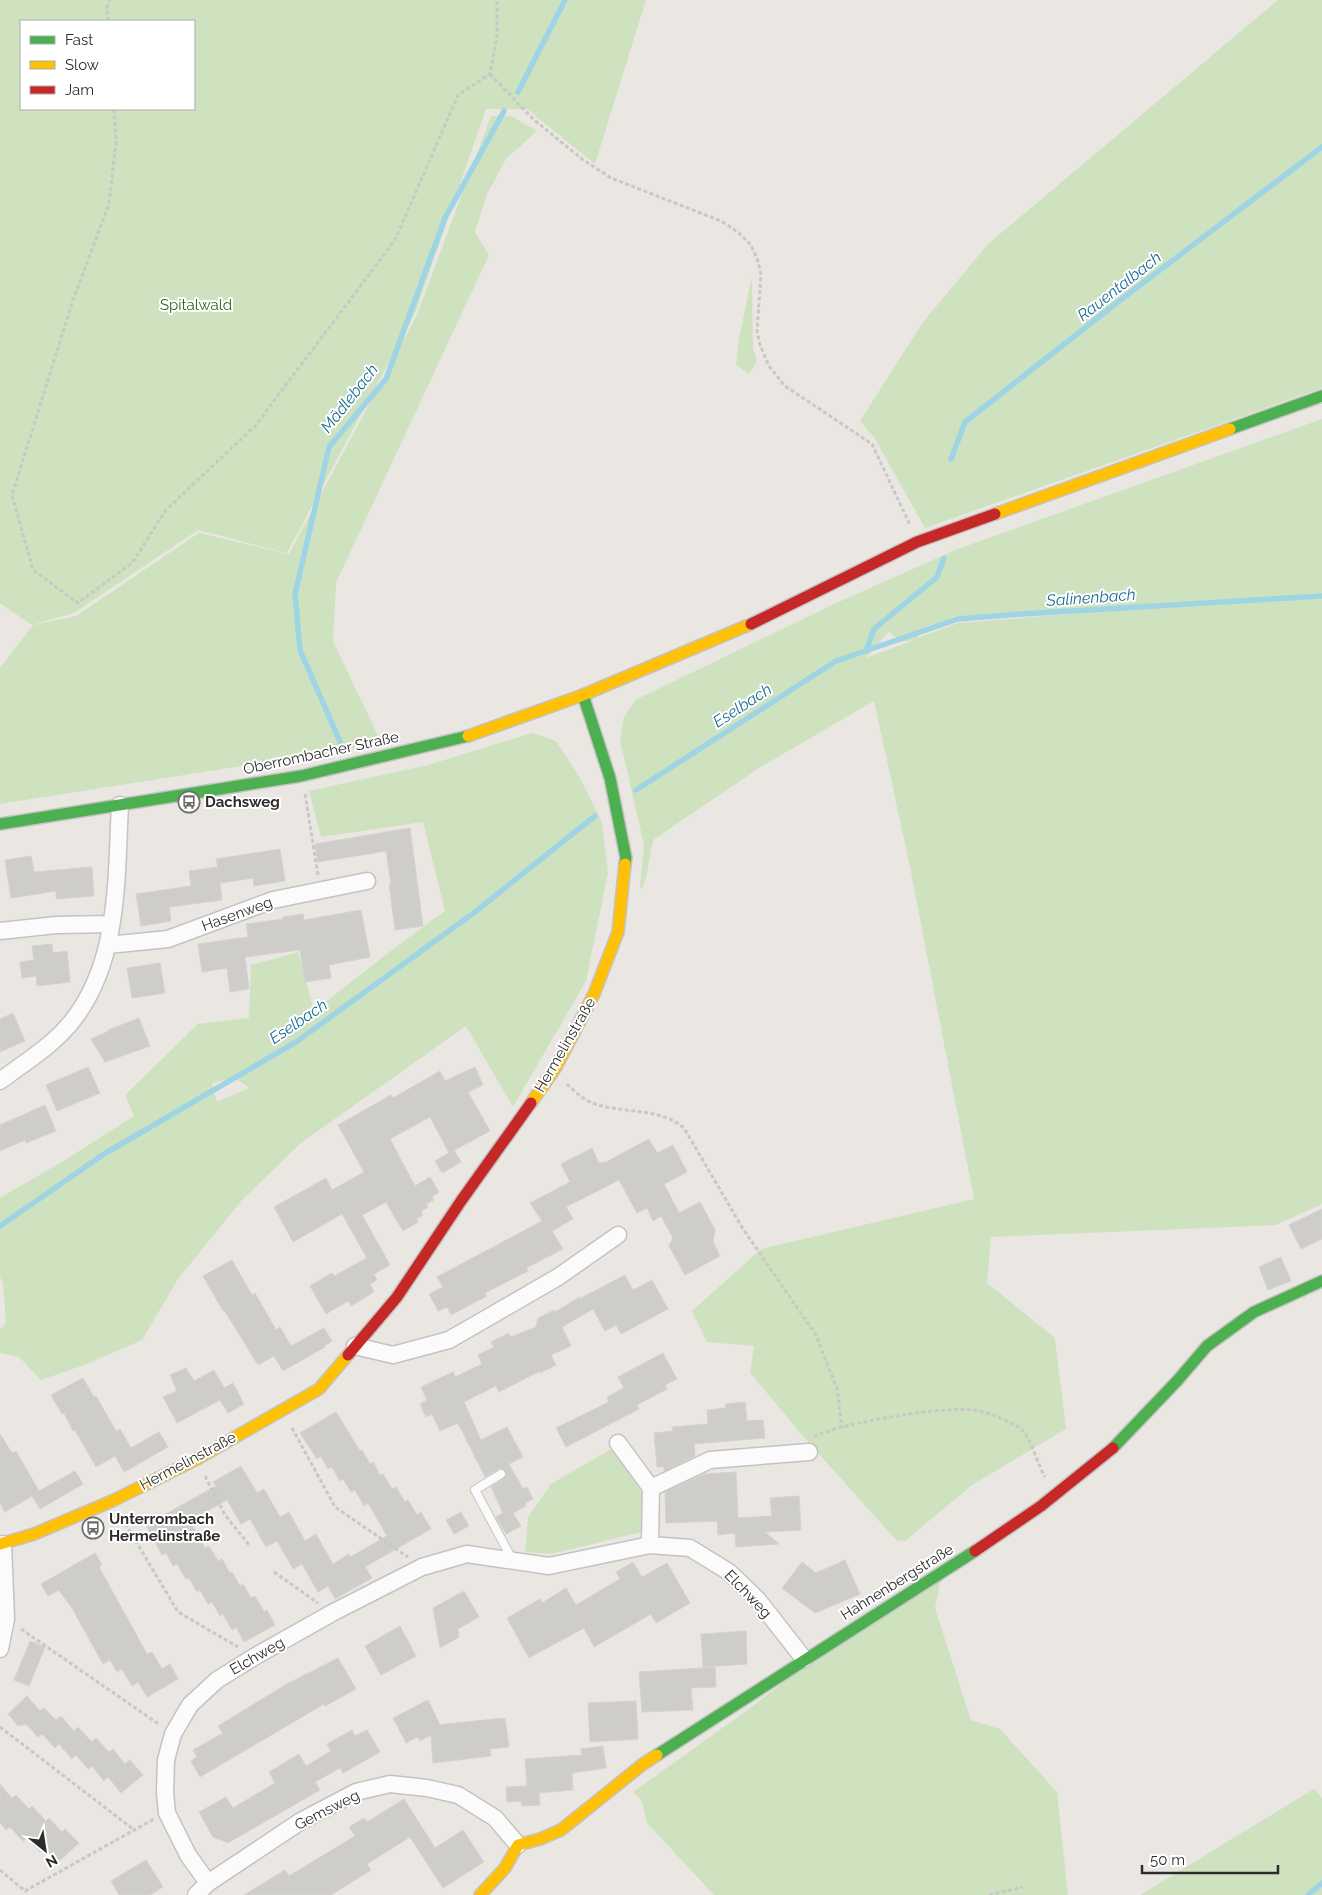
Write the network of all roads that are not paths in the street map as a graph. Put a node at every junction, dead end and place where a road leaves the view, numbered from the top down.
1 (1322, 396) edge
2 (583, 695) junction
3 (120, 805) junction
4 (0, 824) edge
5 (367, 881) dead end
6 (111, 924) junction
7 (0, 931) edge
8 (108, 945) junction
9 (0, 1081) edge
10 (618, 1236) dead end
11 (1322, 1281) edge
12 (355, 1346) junction
13 (618, 1443) dead end
14 (809, 1452) road end
15 (501, 1474) dead end
16 (651, 1488) junction
17 (1, 1544) edge
18 (650, 1545) junction
19 (512, 1561) junction
20 (0, 1650) edge
21 (804, 1659) junction
22 (518, 1845) junction
23 (208, 1884) junction
24 (196, 1895) edge
25 (480, 1895) edge

1 - 2 street, Oberrombacher Straße
2 - 3 street, Oberrombacher Straße
2 - 12 street, Hermelinstraße
3 - 4 street, Oberrombacher Straße
3 - 6 street
5 - 8 street, Hasenweg
6 - 7 street
6 - 8 street
8 - 9 street
10 - 12 street
11 - 21 street, Hahnenbergstraße
12 - 17 street, Hermelinstraße
13 - 16 street
14 - 16 street
15 - 19 lane
16 - 18 street
17 - 20 street
18 - 19 street, Elchweg
18 - 21 street, Elchweg
19 - 23 street, Elchweg
21 - 22 street, Hahnenbergstraße
22 - 23 street, Gemsweg
22 - 25 street
23 - 24 street, Gemsweg

